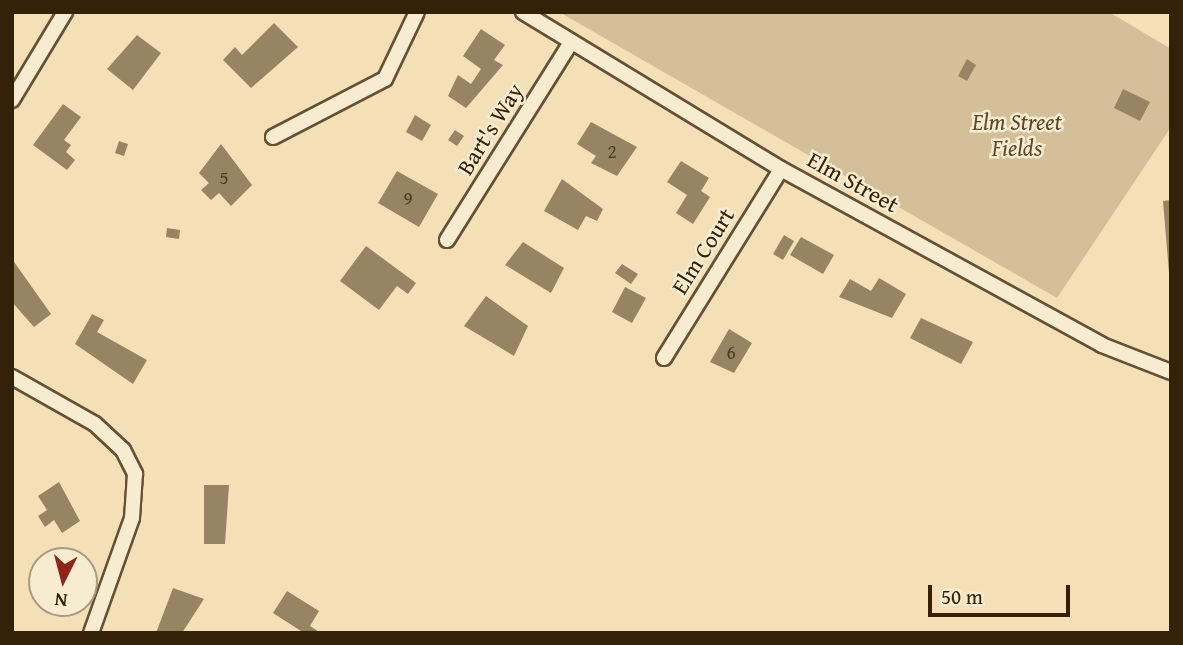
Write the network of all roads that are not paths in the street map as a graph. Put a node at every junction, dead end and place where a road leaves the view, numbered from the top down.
1 (65, 12) edge
2 (417, 12) edge
3 (523, 12) edge
4 (571, 42) junction
5 (12, 100) edge
6 (273, 137) dead end
7 (781, 169) junction
8 (447, 240) dead end
9 (664, 358) dead end
10 (1171, 372) edge
11 (12, 377) edge
12 (91, 633) edge

1 - 5 street
2 - 6 street
3 - 4 street, Elm Street
4 - 7 street, Elm Street
4 - 8 street, Bart's Way
7 - 9 street, Elm Court
7 - 10 street, Elm Street
11 - 12 street

